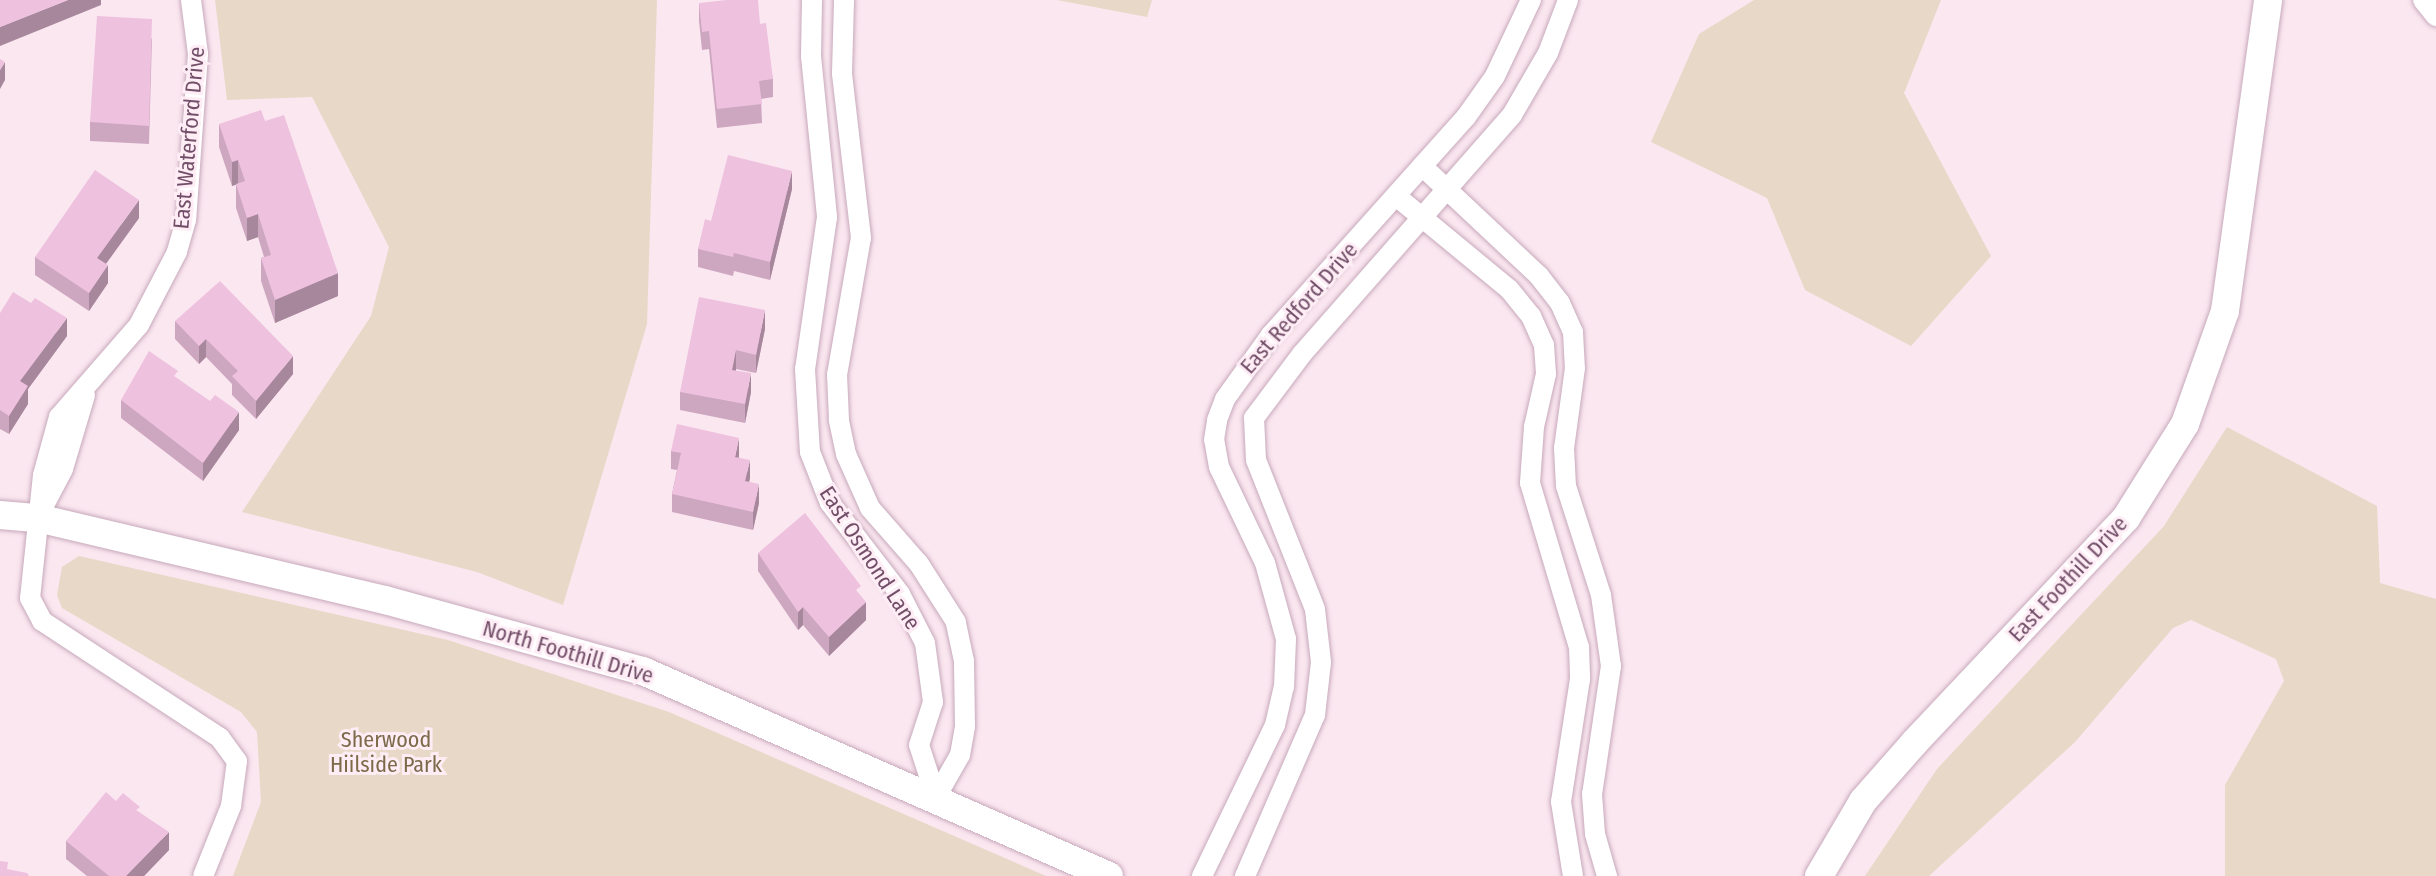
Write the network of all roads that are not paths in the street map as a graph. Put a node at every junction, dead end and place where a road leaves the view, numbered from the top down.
1 (191, 0) edge
2 (812, 0) edge
3 (844, 0) edge
4 (1531, 0) edge
5 (1568, 0) edge
6 (2268, 0) edge
7 (2423, 0) edge
8 (2436, 16) edge
9 (1422, 166) junction
10 (855, 173) junction
11 (822, 174) junction
12 (1448, 190) junction
13 (1396, 196) junction
14 (1424, 218) junction
15 (0, 515) edge
16 (38, 518) junction
17 (932, 688) junction
18 (967, 689) junction
19 (936, 797) junction
20 (1092, 873) edge
21 (203, 876) edge
22 (1202, 876) edge
23 (1245, 876) edge
24 (1573, 876) edge
25 (1607, 876) edge
26 (1819, 876) edge

1 - 16 street, East Waterford Drive
2 - 11 street, East Osmond Lane
3 - 10 street, East Osmond Lane
4 - 9 street, East Redford Drive
5 - 12 street, East Redford Drive
6 - 26 street, East Foothill Drive
7 - 8 street
9 - 12 street
9 - 13 street, East Redford Drive
10 - 11 street
10 - 18 street, East Osmond Lane
11 - 17 street, East Osmond Lane
12 - 14 street, East Redford Drive
12 - 25 street
13 - 14 street
13 - 22 street, East Redford Drive
14 - 23 street, East Redford Drive
14 - 24 street
15 - 16 street, North Foothill Drive
16 - 19 street, North Foothill Drive
16 - 21 street
17 - 18 street
17 - 19 street, East Osmond Lane
18 - 19 street, East Osmond Lane
19 - 20 street, North Foothill Drive

